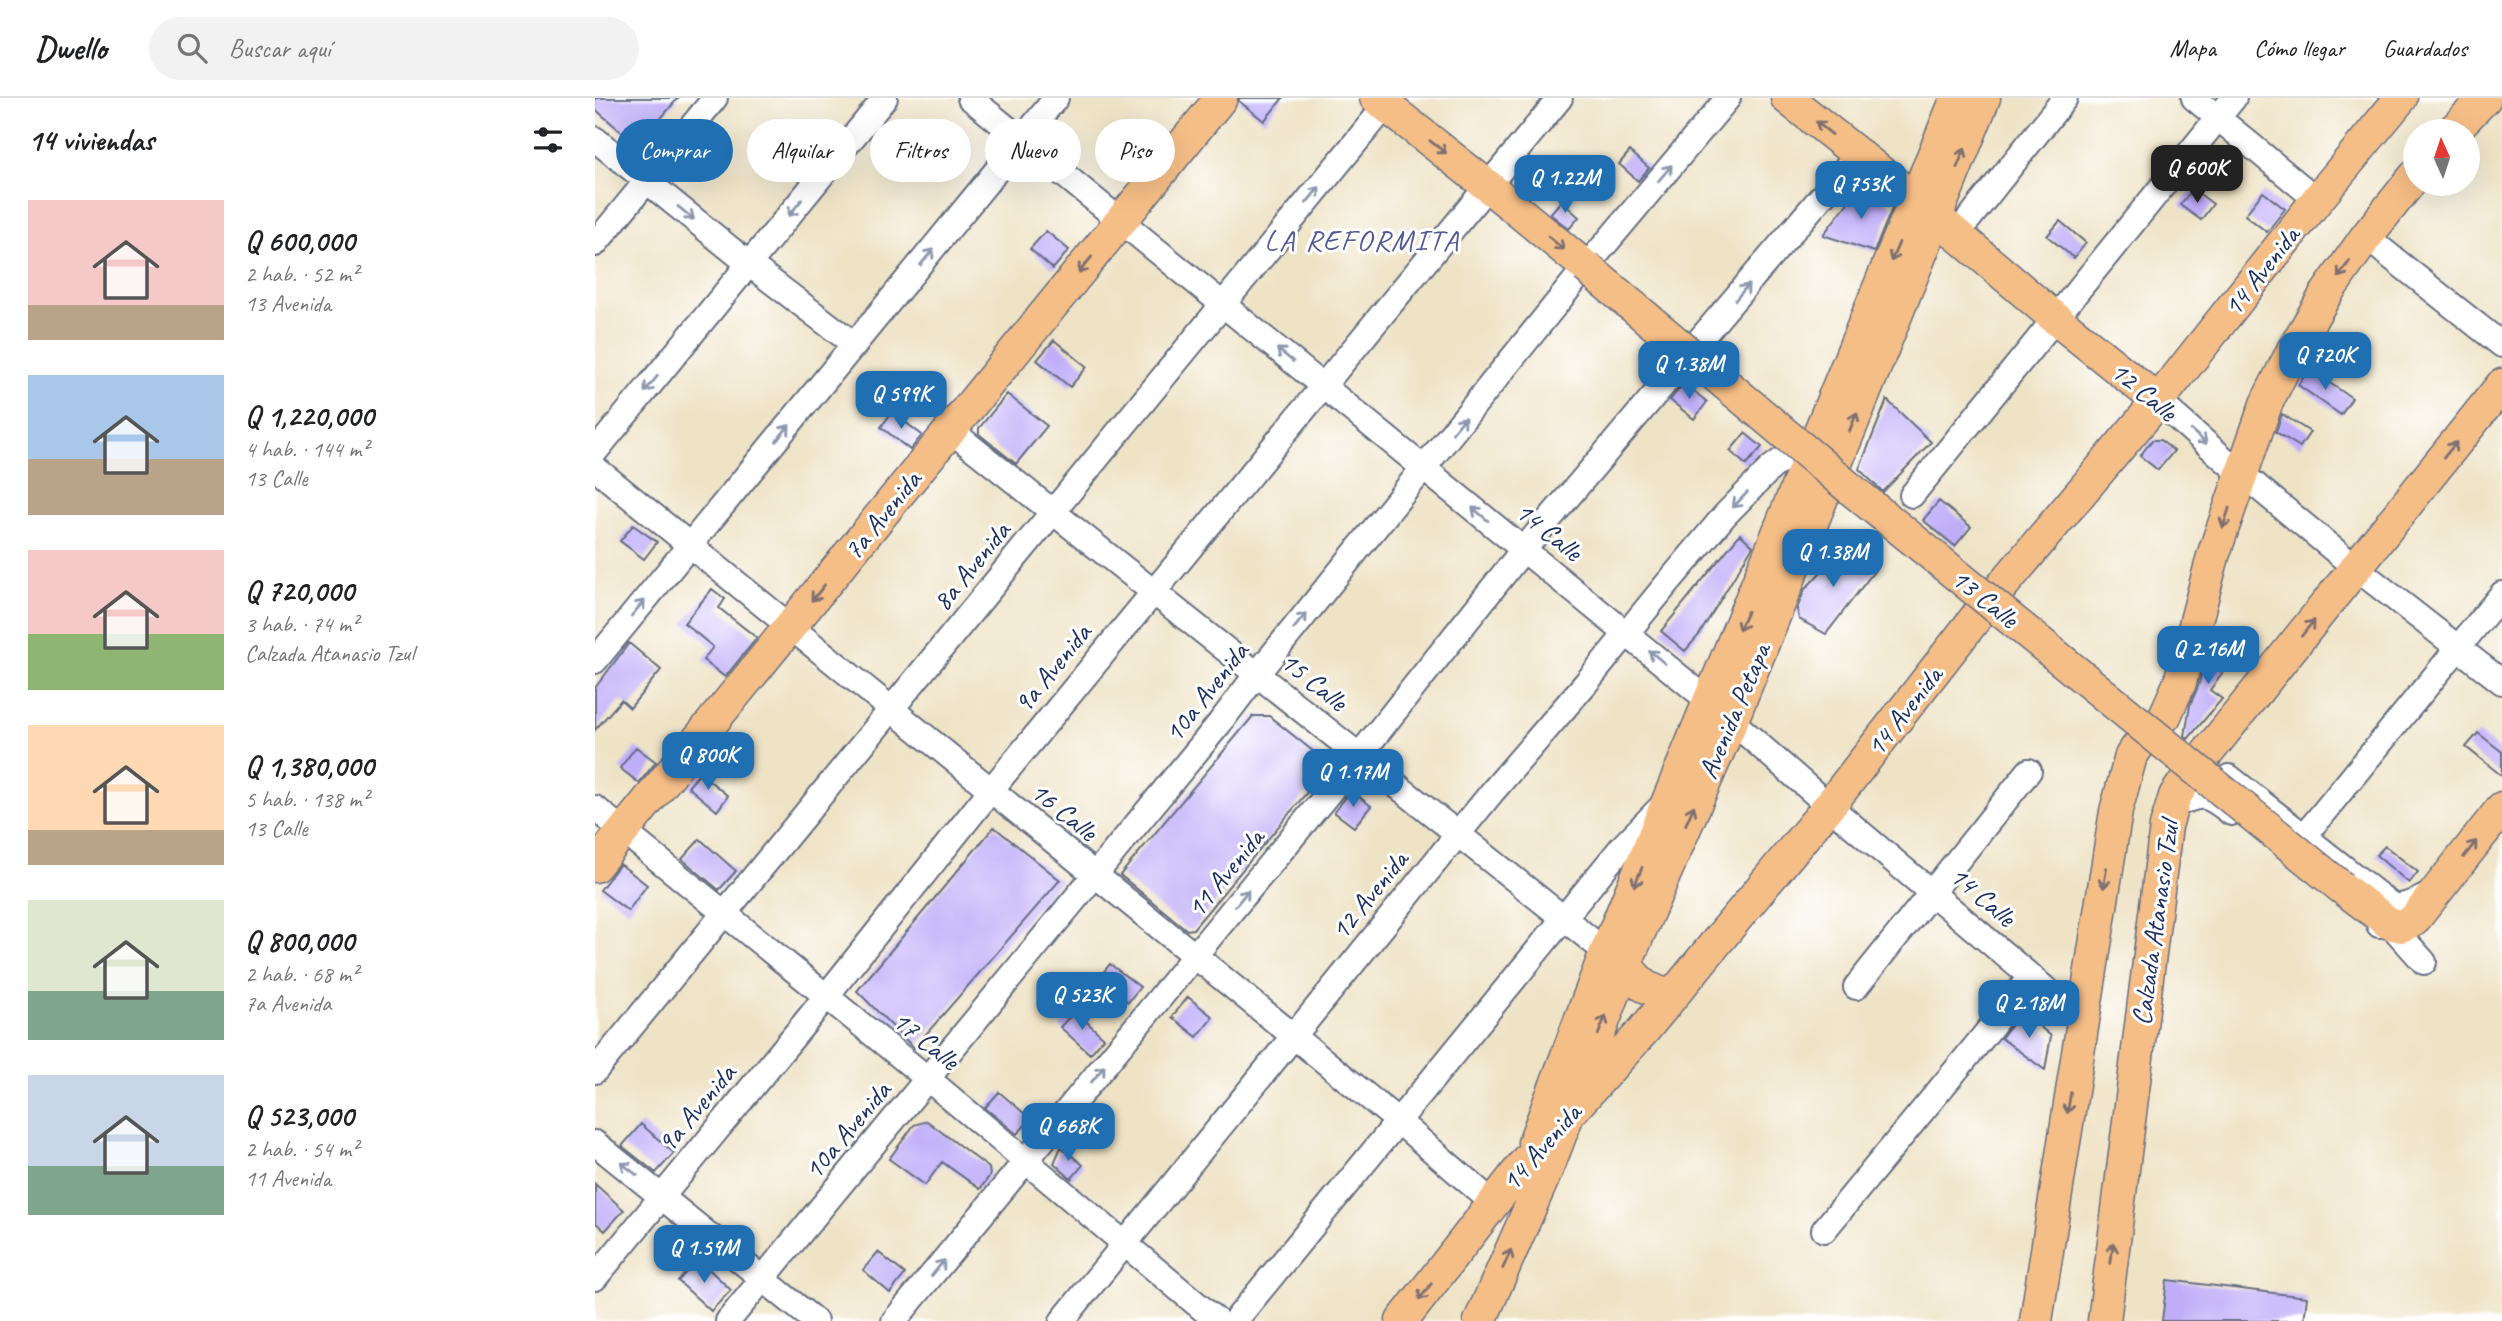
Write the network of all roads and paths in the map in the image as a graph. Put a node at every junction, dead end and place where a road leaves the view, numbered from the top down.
1 (715, 98) edge
2 (884, 98) edge
3 (970, 98) edge
4 (1056, 98) edge
5 (1221, 98) edge
6 (1560, 98) edge
7 (1728, 98) edge
8 (1787, 98) edge
9 (1957, 98) edge
10 (1984, 98) edge
11 (2066, 98) edge
12 (2194, 98) edge
13 (2234, 98) edge
14 (2401, 98) edge
15 (2485, 98) edge
16 (1385, 101) edge
17 (698, 119) edge
18 (995, 119) edge
19 (1039, 119) edge
20 (2218, 119) junction
21 (2465, 119) edge
22 (595, 139) edge
23 (1857, 155) junction
24 (616, 156) edge
25 (645, 182) edge
26 (647, 182) edge
27 (988, 182) edge
28 (1071, 182) edge
29 (1489, 187) junction
30 (2403, 191) edge
31 (2316, 200) junction
32 (1936, 217) junction
33 (1120, 222) junction
34 (2366, 237) junction
35 (595, 244) edge
36 (749, 264) junction
37 (1585, 267) junction
38 (1223, 305) junction
39 (2055, 318) junction
40 (1697, 343) junction
41 (855, 345) junction
42 (2502, 345) edge
43 (1679, 365) junction
44 (1325, 386) junction
45 (2502, 386) edge
46 (2158, 401) junction
47 (950, 430) junction
48 (595, 452) edge
49 (1815, 462) junction
50 (1425, 467) junction
51 (595, 468) edge
52 (2241, 472) junction
53 (1912, 495) dead end
54 (1053, 512) junction
55 (691, 545) junction
56 (1523, 550) junction
57 (2356, 568) junction
58 (1153, 592) junction
59 (2502, 594) edge
60 (1990, 602) junction
61 (790, 626) junction
62 (1626, 632) junction
63 (2459, 647) junction
64 (595, 661) edge
65 (1257, 674) junction
66 (2502, 682) edge
67 (892, 709) junction
68 (1721, 710) junction
69 (2159, 723) junction
70 (1359, 756) junction
71 (2204, 757) junction
72 (2029, 772) dead end
73 (2126, 777) junction
74 (991, 790) junction
75 (1670, 798) junction
76 (1829, 806) junction
77 (2171, 807) junction
78 (595, 808) edge
79 (2502, 808) edge
80 (623, 831) junction
81 (1458, 834) junction
82 (2305, 835) junction
83 (595, 866) edge
84 (1095, 874) junction
85 (1933, 892) junction
86 (2436, 892) junction
87 (724, 915) junction
88 (1563, 918) junction
89 (2389, 923) junction
90 (1195, 956) junction
91 (1615, 959) junction
92 (2424, 962) dead end
93 (2031, 976) junction
94 (1856, 988) dead end
95 (824, 997) junction
96 (1670, 997) junction
97 (2082, 1020) junction
98 (1294, 1036) junction
99 (595, 1071) edge
100 (928, 1079) junction
101 (1570, 1112) junction
102 (1398, 1121) junction
103 (595, 1143) edge
104 (1527, 1160) junction
105 (1025, 1163) junction
106 (662, 1195) junction
107 (1493, 1203) junction
108 (1824, 1230) dead end
109 (1124, 1244) junction
110 (595, 1278) edge
111 (763, 1279) junction
112 (728, 1321) edge
113 (815, 1321) edge
114 (894, 1321) edge
115 (1062, 1321) edge
116 (1217, 1321) edge
117 (1235, 1321) edge
118 (1402, 1321) edge
119 (1480, 1321) edge
120 (2036, 1321) edge
121 (2104, 1321) edge

1 - 17 street
2 -> 36 street
3 - 18 street, 14 Calle
4 - 19 street
5 - 33 main road, 7a Avenida
6 - 29 street, 9a Avenida
37 -> 7 street, 10a Avenida
23 -> 8 main road, 12 Calle
9 - 32 main road, Avenida Petapa
32 -> 10 main road, Avenida Petapa
11 - 32 street
12 - 20 street
13 - 20 street
14 - 31 main road, 14 Avenida
15 - 21 main road
16 -> 29 main road, 13 Calle
38 -> 16 street, 8a Avenida
20 - 31 street
20 - 39 street
22 - 24 street
23 - 32 main road, 12 Calle
40 -> 23 street
25 - 35 street
26 -> 36 street
41 -> 27 street
28 - 33 street, 14 Calle
29 -> 37 main road, 13 Calle
29 - 44 street, 9a Avenida
30 - 34 main road, Calzada Atanasio Tzul
31 - 46 main road, 14 Avenida
32 - 39 main road, 12 Calle
32 - 49 main road, Avenida Petapa
33 - 38 street, 14 Calle
33 -> 47 main road, 7a Avenida
34 - 42 street
34 -> 52 main road, Calzada Atanasio Tzul
36 - 41 street
36 -> 48 street
37 - 40 street, 13 Calle
37 - 43 street, 13 Calle
50 -> 37 street, 10a Avenida
37 - 89 main road, 13 Calle, bridge
44 -> 38 street, 14 Calle
38 - 54 street, 8a Avenida
39 - 46 main road, 12 Calle
39 - 53 street
40 - 49 street, 13 Calle
55 -> 41 street
43 - 49 street, 13 Calle
43 - 56 street, 11 Avenida
44 - 50 street, 14 Calle
44 - 58 street, 9a Avenida
57 -> 45 main road, Calzada Atanasio Tzul
46 -> 52 street, 12 Calle
46 - 60 main road, 14 Avenida
47 - 54 street, 15 Calle
47 -> 61 main road, 7a Avenida
49 - 60 street, 13 Calle
49 -> 62 street, 12 Avenida
49 - 68 main road, Avenida Petapa
56 -> 50 street, 14 Calle
65 -> 50 street, 10a Avenida
51 - 55 street, 16 Calle
52 - 57 street, 12 Calle
52 -> 69 main road, Calzada Atanasio Tzul
54 - 58 street, 15 Calle
54 - 67 street, 8a Avenida
55 - 61 street, 16 Calle
64 -> 55 street
56 - 62 street, 14 Calle
56 - 70 street, 11 Avenida
57 - 63 street, 12 Calle
71 -> 57 main road, Calzada Atanasio Tzul
58 - 65 street, 15 Calle
58 - 74 street, 9a Avenida
59 - 63 street
60 - 69 street, 13 Calle
60 - 73 street, 13 Calle
60 - 76 main road, 14 Avenida
61 - 67 street, 16 Calle
61 - 80 main road, 7a Avenida
68 -> 62 street, 14 Calle
62 - 81 street, 12 Avenida
63 - 66 street, 12 Calle
63 - 82 street
65 - 70 street, 15 Calle
65 - 84 street, 10a Avenida
67 - 74 street, 16 Calle
67 - 87 street, 8a Avenida
68 - 75 main road, Avenida Petapa
68 - 76 street, 14 Calle
91 -> 68 main road, Avenida Petapa
69 - 73 main road, Calzada Atanasio Tzul
70 - 81 street, 15 Calle
90 -> 70 street, 11 Avenida
71 - 77 main road, Calzada Atanasio Tzul
71 - 82 street
72 - 85 street
73 -> 97 main road, Calzada Atanasio Tzul
74 - 84 street, 16 Calle
74 - 95 street, 9a Avenida
75 - 88 street
75 -> 91 main road, Avenida Petapa
76 - 85 street, 14 Calle
76 - 96 main road, 14 Avenida
77 - 89 street
121 -> 77 main road, Calzada Atanasio Tzul
78 - 80 street, 17 Calle
86 -> 79 main road
80 - 83 main road, 7a Avenida
80 - 87 street, 17 Calle
81 - 88 street, 15 Calle
81 - 98 street, 12 Avenida
82 - 86 street
84 - 90 street, 16 Calle
84 - 100 street, 10a Avenida
85 - 93 street, 14 Calle
85 - 94 street
86 - 89 main road
87 - 95 street, 17 Calle
87 - 99 street, 8a Avenida
88 - 91 street, 15 Calle
88 - 102 street
89 - 92 street, 13 Calle
90 - 98 street, 16 Calle
105 -> 90 street, 11 Avenida
91 - 96 main road
101 -> 91 main road, Avenida Petapa
91 - 104 main road, Avenida Petapa
93 - 97 street, 14 Calle
93 - 108 street
95 - 100 street, 17 Calle
95 - 106 street, 9a Avenida
96 - 101 main road, 14 Avenida
97 -> 120 main road, Calzada Atanasio Tzul
98 - 102 street, 16 Calle
98 - 109 street, 12 Avenida
100 - 105 street, 17 Calle
100 - 111 street, 10a Avenida
101 - 104 main road, 14 Avenida
119 -> 101 main road, Avenida Petapa
102 - 107 street, 16 Calle
102 - 117 street
106 -> 103 street
104 - 107 main road, 14 Avenida
105 - 109 street, 17 Calle
114 -> 105 street, 11 Avenida
106 - 110 street, 9a Avenida
106 - 111 street
107 -> 118 main road, 14 Avenida
109 - 115 street, 12 Avenida
109 - 116 street, 17 Calle
111 - 112 street, 10a Avenida
111 - 113 street

